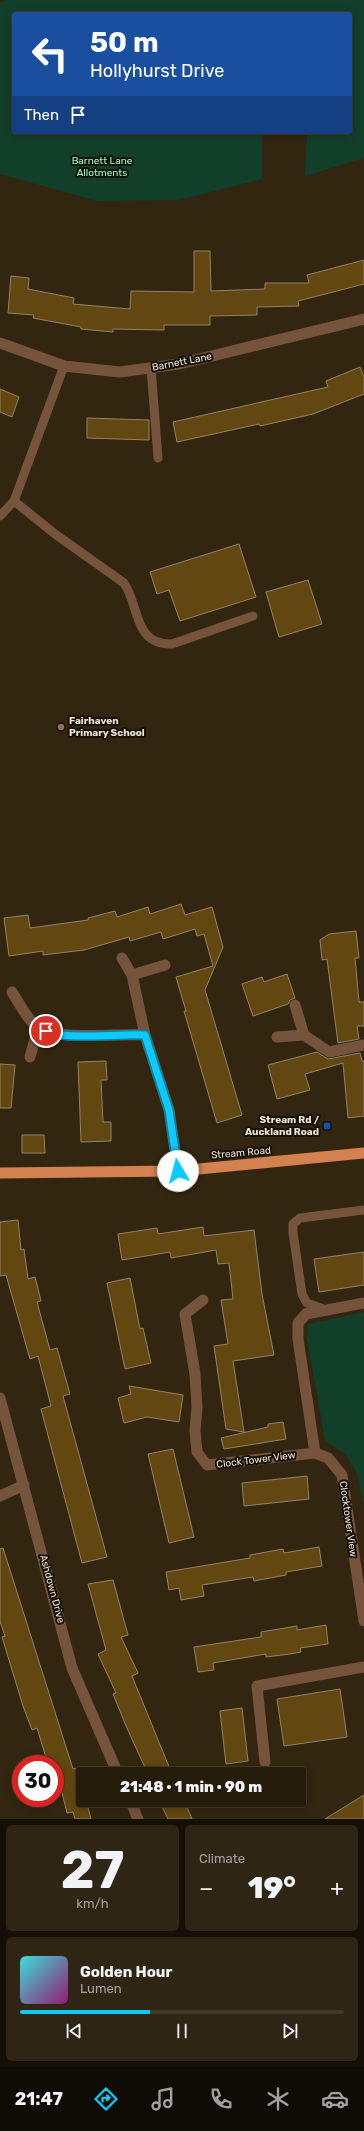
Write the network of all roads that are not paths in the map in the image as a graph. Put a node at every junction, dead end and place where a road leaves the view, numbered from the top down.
1 (364, 319) edge
2 (0, 343) edge
3 (64, 366) junction
4 (151, 368) junction
5 (158, 458) dead end
6 (14, 501) junction
7 (0, 516) edge
8 (253, 616) dead end
9 (122, 958) dead end
10 (165, 966) dead end
11 (132, 975) junction
12 (12, 992) dead end
13 (296, 1005) dead end
14 (38, 1028) junction
15 (145, 1035) junction
16 (304, 1035) junction
17 (277, 1037) dead end
18 (364, 1045) edge
19 (30, 1057) dead end
20 (364, 1153) edge
21 (178, 1171) junction
22 (0, 1173) edge
23 (364, 1210) edge
24 (203, 1300) dead end
25 (364, 1303) edge
26 (326, 1310) junction
27 (0, 1398) edge
28 (315, 1453) junction
29 (24, 1485) junction
30 (0, 1496) edge
31 (364, 1621) edge
32 (364, 1667) edge
33 (265, 1762) dead end
34 (115, 1767) edge
35 (133, 1807) edge
36 (138, 1819) edge

1 - 4 street, Barnett Lane
2 - 3 street, Barnett Lane
3 - 4 street, Barnett Lane
3 - 6 lane
4 - 5 lane
6 - 7 lane
6 - 8 lane
9 - 11 street
10 - 11 street
11 - 15 street
12 - 14 street
13 - 16 street
14 - 15 street
14 - 19 street
15 - 21 street
16 - 17 street
16 - 18 street
20 - 21 highway, Stream Road
21 - 22 highway, Stream Road
23 - 26 lane
24 - 28 street, Clock Tower View
25 - 26 street
26 - 28 street
27 - 29 street, Ashdown Drive
28 - 31 street, Clocktower View
29 - 30 street
29 - 34 street, Ashdown Drive
32 - 33 street
35 - 36 street

